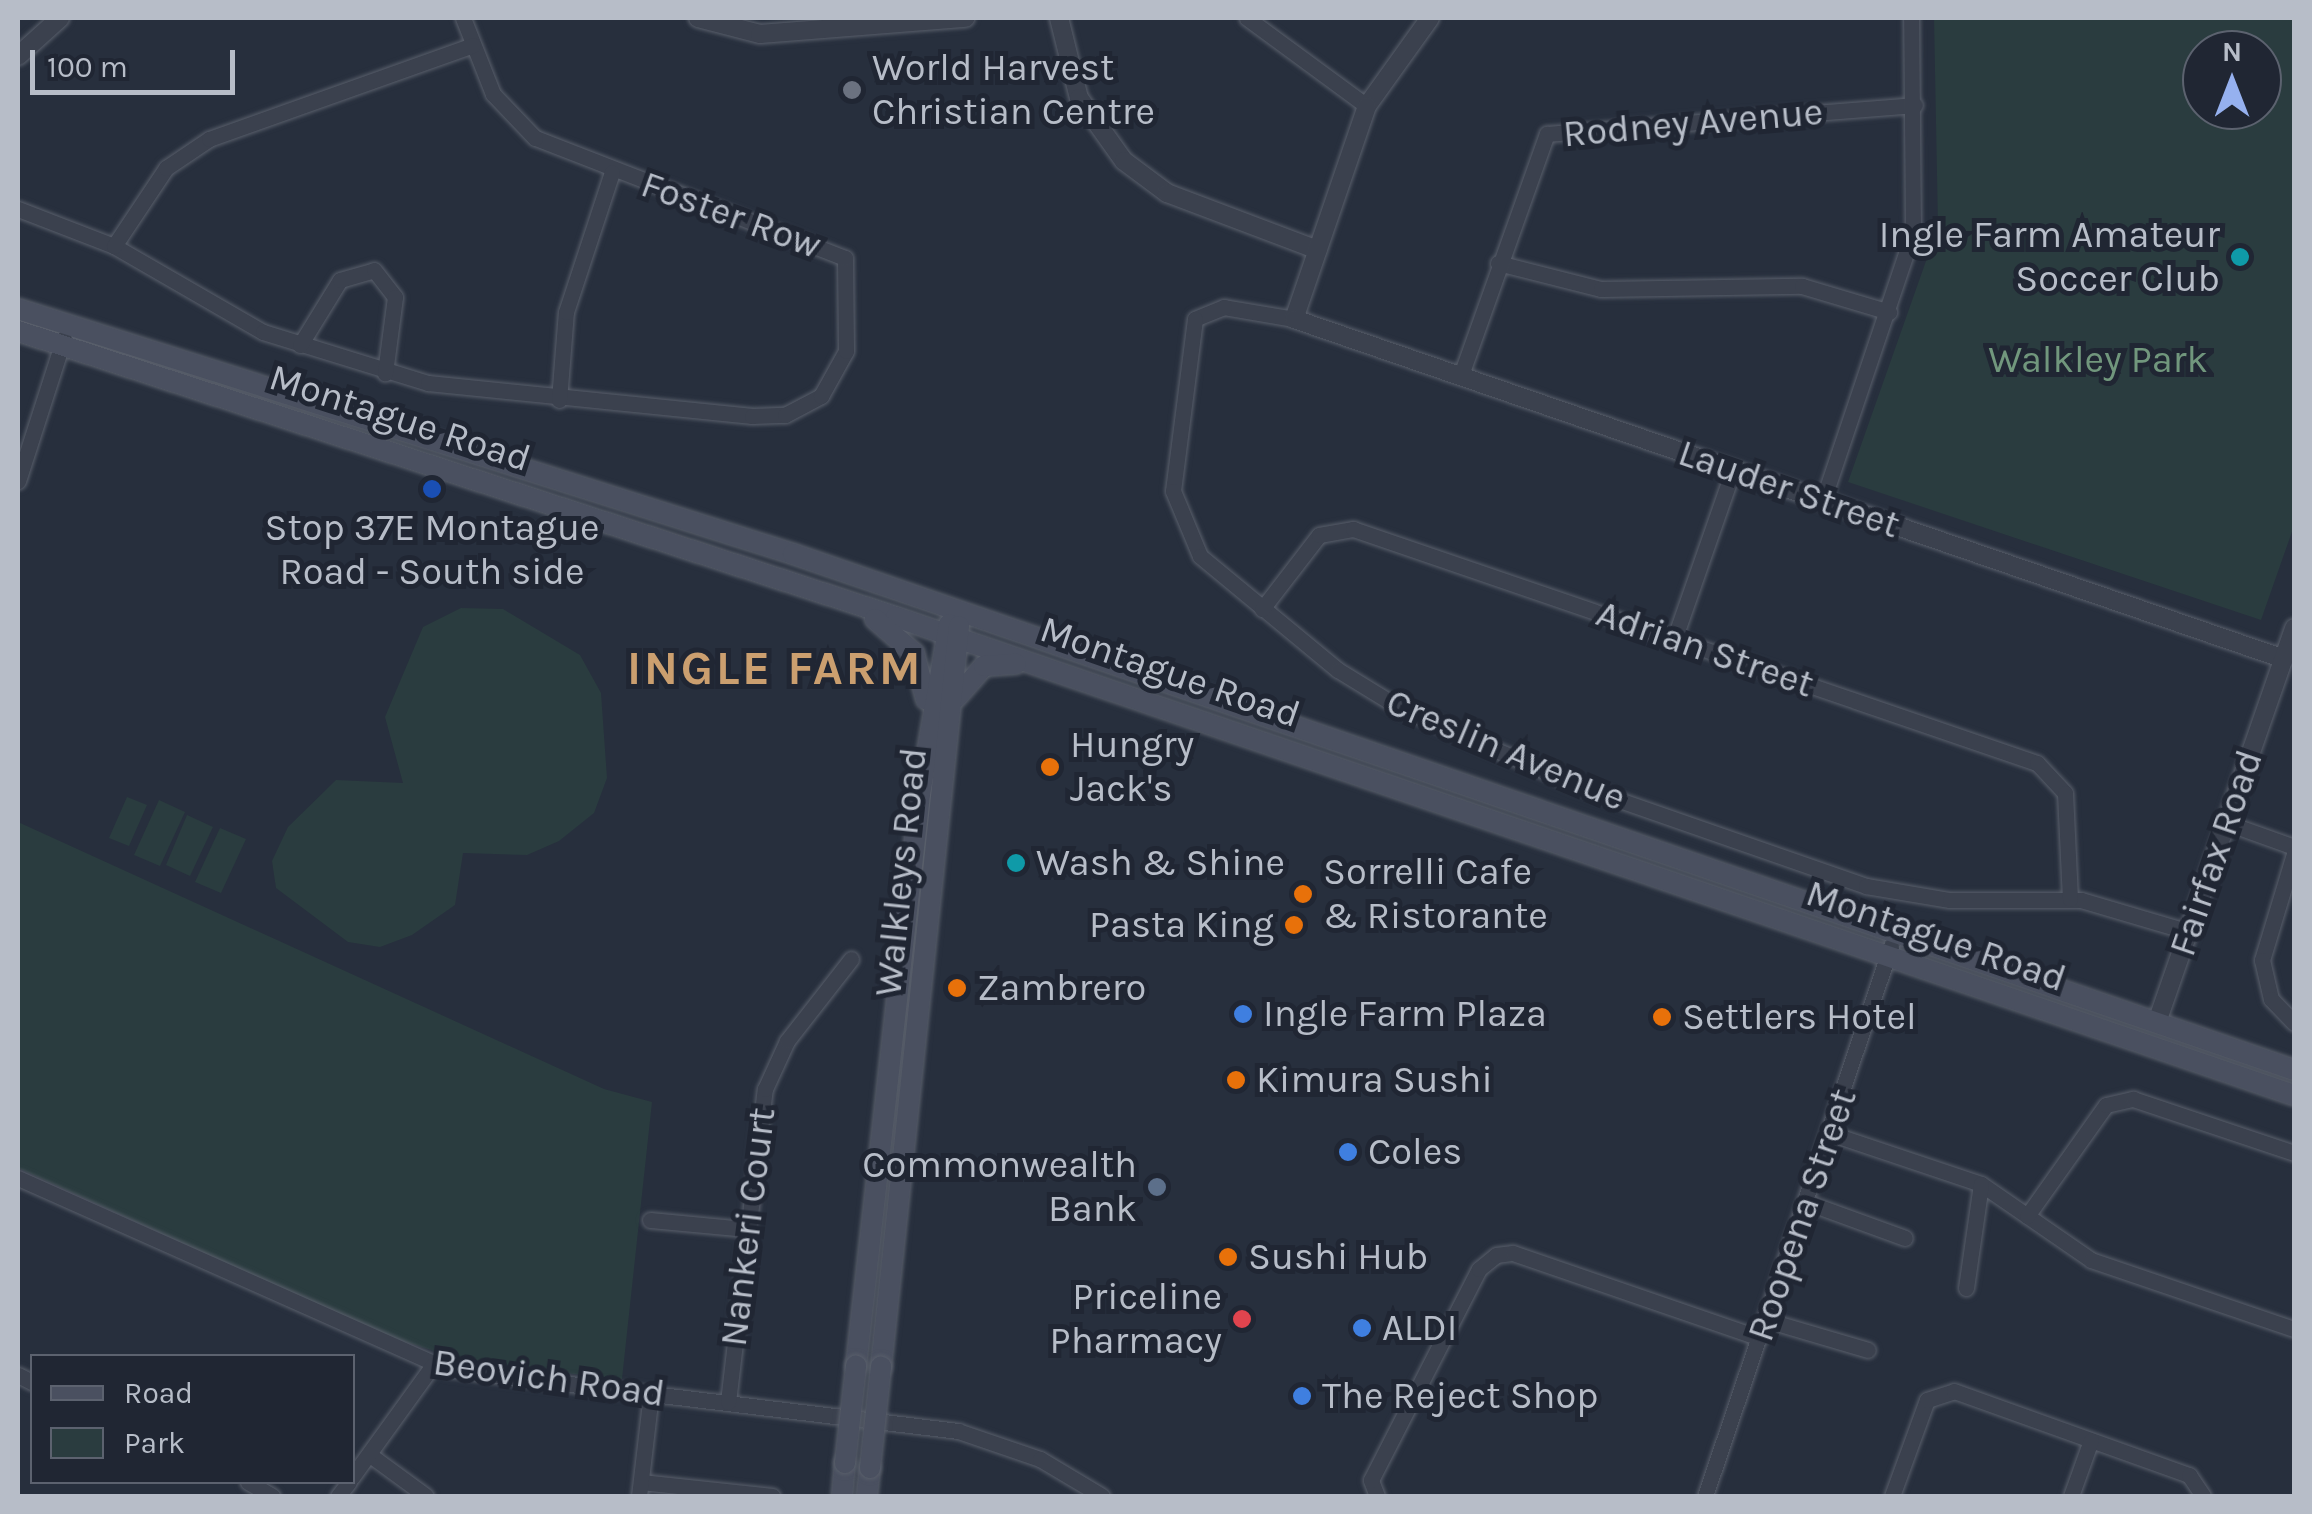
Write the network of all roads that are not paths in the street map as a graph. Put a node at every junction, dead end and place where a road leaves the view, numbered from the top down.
1 (60, 18) edge
2 (463, 18) edge
3 (698, 18) edge
4 (965, 18) edge
5 (1060, 18) edge
6 (1247, 18) edge
7 (1430, 18) edge
8 (1912, 18) edge
9 (735, 24) edge
10 (473, 45) junction
11 (18, 56) edge
12 (1916, 105) junction
13 (1367, 106) junction
14 (612, 172) junction
15 (18, 209) edge
16 (114, 246) junction
17 (1318, 250) junction
18 (1498, 263) junction
19 (18, 309) edge
20 (1889, 312) junction
21 (1294, 319) junction
22 (68, 324) junction
23 (18, 331) edge
24 (300, 345) junction
25 (61, 346) junction
26 (386, 373) junction
27 (1460, 375) junction
28 (559, 400) junction
29 (1733, 470) junction
30 (18, 481) edge
31 (1823, 500) junction
32 (843, 600) junction
33 (957, 609) junction
34 (1262, 609) junction
35 (2294, 628) edge
36 (952, 636) junction
37 (1675, 637) junction
38 (2284, 659) junction
39 (1058, 672) junction
40 (954, 702) junction
41 (928, 741) junction
42 (2227, 824) junction
43 (2294, 850) edge
44 (2070, 899) junction
45 (1896, 932) junction
46 (2190, 932) junction
47 (1888, 956) junction
48 (851, 959) dead end
49 (2157, 1022) junction
50 (2294, 1023) edge
51 (2148, 1045) junction
52 (2294, 1070) edge
53 (2294, 1096) edge
54 (1829, 1134) junction
55 (2294, 1153) edge
56 (18, 1178) edge
57 (1981, 1184) junction
58 (1806, 1202) junction
59 (2027, 1216) junction
60 (650, 1220) dead end
61 (746, 1229) junction
62 (1905, 1238) dead end
63 (1966, 1288) dead end
64 (1766, 1320) junction
65 (2294, 1329) edge
66 (1760, 1338) junction
67 (1868, 1350) dead end
68 (433, 1365) junction
69 (651, 1394) junction
70 (728, 1402) junction
71 (2090, 1440) junction
72 (370, 1454) junction
73 (355, 1475) edge
74 (640, 1489) edge
75 (426, 1496) edge
76 (772, 1496) edge
77 (842, 1496) edge
78 (867, 1496) edge
79 (1102, 1496) edge
80 (1377, 1496) edge
81 (1706, 1496) edge
82 (1892, 1496) edge
83 (2071, 1496) edge
84 (2204, 1496) edge

1 - 11 street
2 - 10 street, Foster Row
3 - 9 street
4 - 9 street
5 - 17 street
6 - 13 street
7 - 13 street
8 - 12 street
10 - 14 street, Foster Row
10 - 16 street
12 - 18 street, Rodney Avenue
12 - 20 street
13 - 17 street
14 - 28 street
14 - 28 street, Foster Row
15 - 16 street, Foster Row
16 - 24 street, Foster Row
17 - 21 street
18 - 20 street
18 - 27 street, Rodney Avenue
19 - 22 main road, Montague Road
20 - 31 street
21 - 27 street, Lauder Street
21 - 34 street, Creslin Avenue
22 - 25 street
22 - 33 main road, Montague Road
23 - 25 main road, Montague Road
24 - 26 street, Foster Row
24 - 26 street
25 - 30 street
25 - 32 main road, Montague Road
26 - 28 street, Foster Row
27 - 29 street, Lauder Street
29 - 31 street, Lauder Street
29 - 37 street
31 - 38 street, Lauder Street
32 - 36 main road, Montague Road
32 - 41 main road
33 - 36 main road, Walkleys Road
33 - 45 main road, Montague Road
34 - 37 street, Adrian Street
34 - 44 street, Creslin Avenue
35 - 38 street, Fairfax Road
36 - 39 main road, Montague Road
36 - 40 main road, Walkleys Road
36 - 41 main road, Walkleys Road
37 - 44 street, Adrian Street
38 - 42 street, Fairfax Road
39 - 40 main road
39 - 47 main road, Montague Road
40 - 78 main road, Walkleys Road, bridge
41 - 77 main road, Walkleys Road, bridge
42 - 43 street
42 - 46 street, Fairfax Road
43 - 50 street
44 - 46 street, Creslin Avenue
45 - 47 street, Roopena Street
45 - 49 main road, Montague Road
46 - 49 street, Fairfax Road
47 - 51 main road, Montague Road
47 - 54 street, Roopena Street
48 - 61 street, Nankeri Court
49 - 51 main road
49 - 52 main road, Montague Road
51 - 53 main road, Montague Road
54 - 57 street
54 - 58 street, Roopena Street
55 - 59 street
56 - 68 street, Beovich Road
57 - 59 street
57 - 63 street
58 - 62 street
58 - 64 street, Roopena Street
59 - 65 street
60 - 61 street
61 - 70 street, Nankeri Court
64 - 66 street, Roopena Street
64 - 67 street
66 - 80 street
66 - 81 street, Roopena Street
68 - 69 street, Beovich Road
68 - 72 street
69 - 70 street, Beovich Road
69 - 74 street
70 - 79 street, Beovich Road
71 - 82 street
71 - 83 street
71 - 84 street
72 - 73 street
72 - 75 street
74 - 76 street

